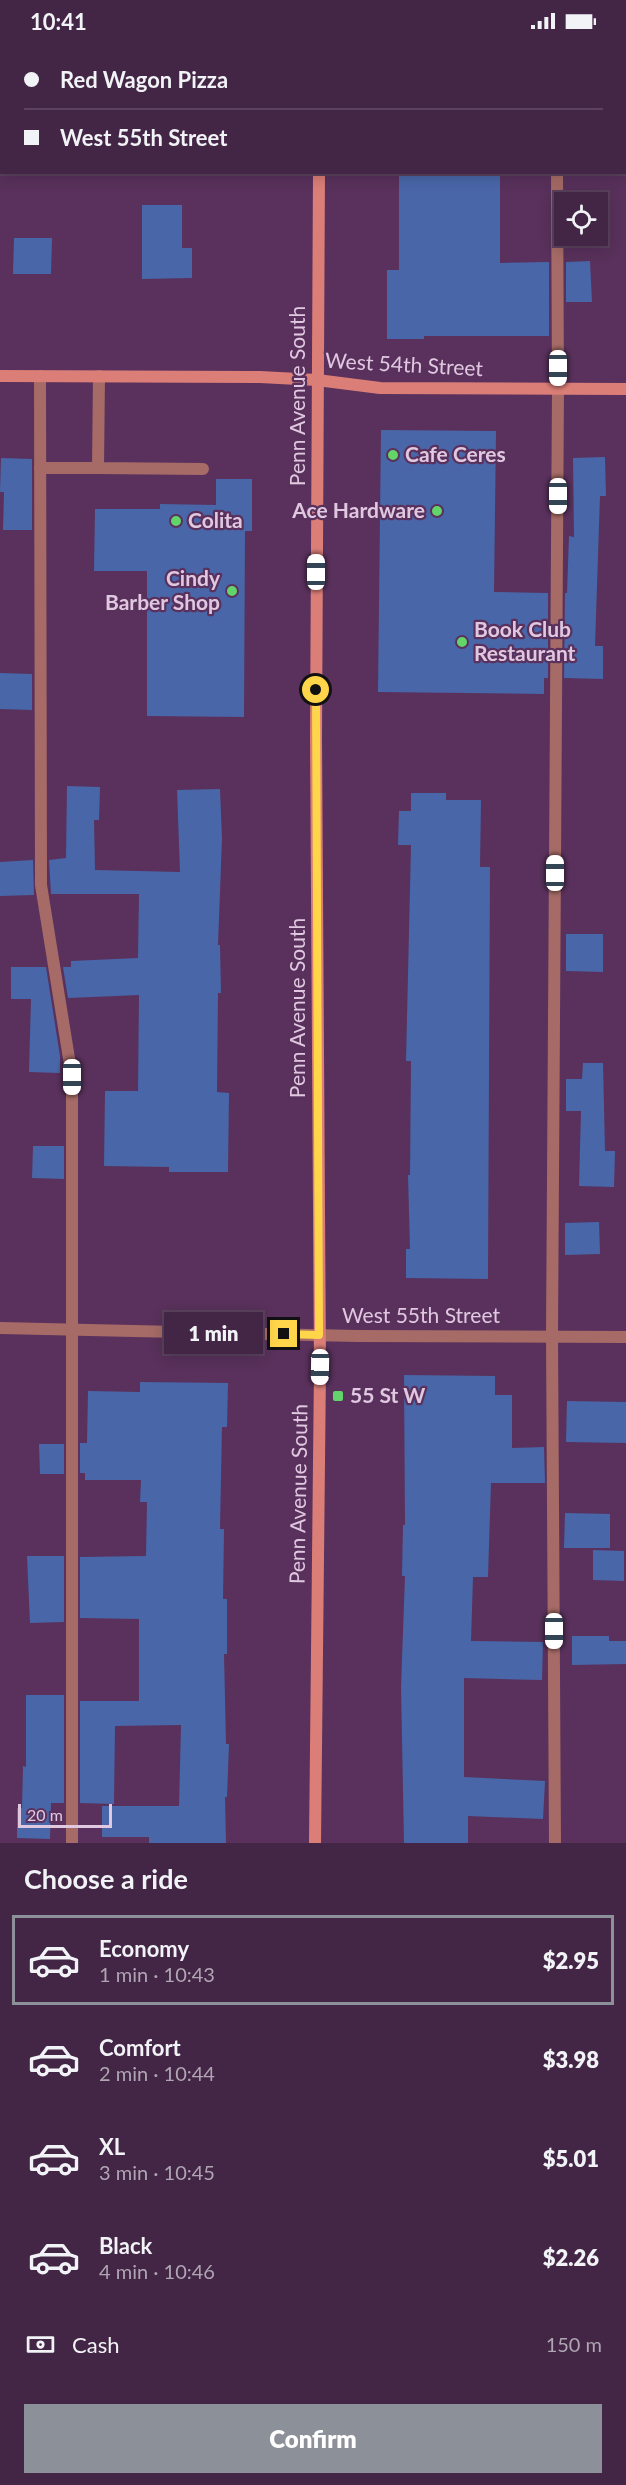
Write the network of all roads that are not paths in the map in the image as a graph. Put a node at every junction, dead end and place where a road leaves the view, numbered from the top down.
1 (319, 174) edge
2 (557, 174) edge
3 (0, 376) edge
4 (40, 376) junction
5 (99, 376) junction
6 (317, 380) junction
7 (558, 389) junction
8 (626, 389) edge
9 (40, 468) junction
10 (98, 468) junction
11 (203, 469) dead end
12 (0, 1328) edge
13 (72, 1328) junction
14 (319, 1335) junction
15 (552, 1335) junction
16 (626, 1337) edge
17 (72, 1843) edge
18 (315, 1843) edge
19 (555, 1843) edge

1 - 6 main road, Penn Avenue South
2 - 7 street
3 - 4 main road, West 54th Street
4 - 5 main road, West 54th Street
4 - 9 street
5 - 6 main road, West 54th Street
5 - 10 street
6 - 7 main road, West 54th Street
6 - 14 main road, Penn Avenue South
7 - 8 main road, West 54th Street
7 - 15 street
9 - 10 street
9 - 13 street
10 - 11 street
12 - 13 street, West 55th Street
13 - 14 street, West 55th Street
13 - 17 street
14 - 15 street, West 55th Street
14 - 18 main road, Penn Avenue South
15 - 16 street, West 55th Street
15 - 19 street

